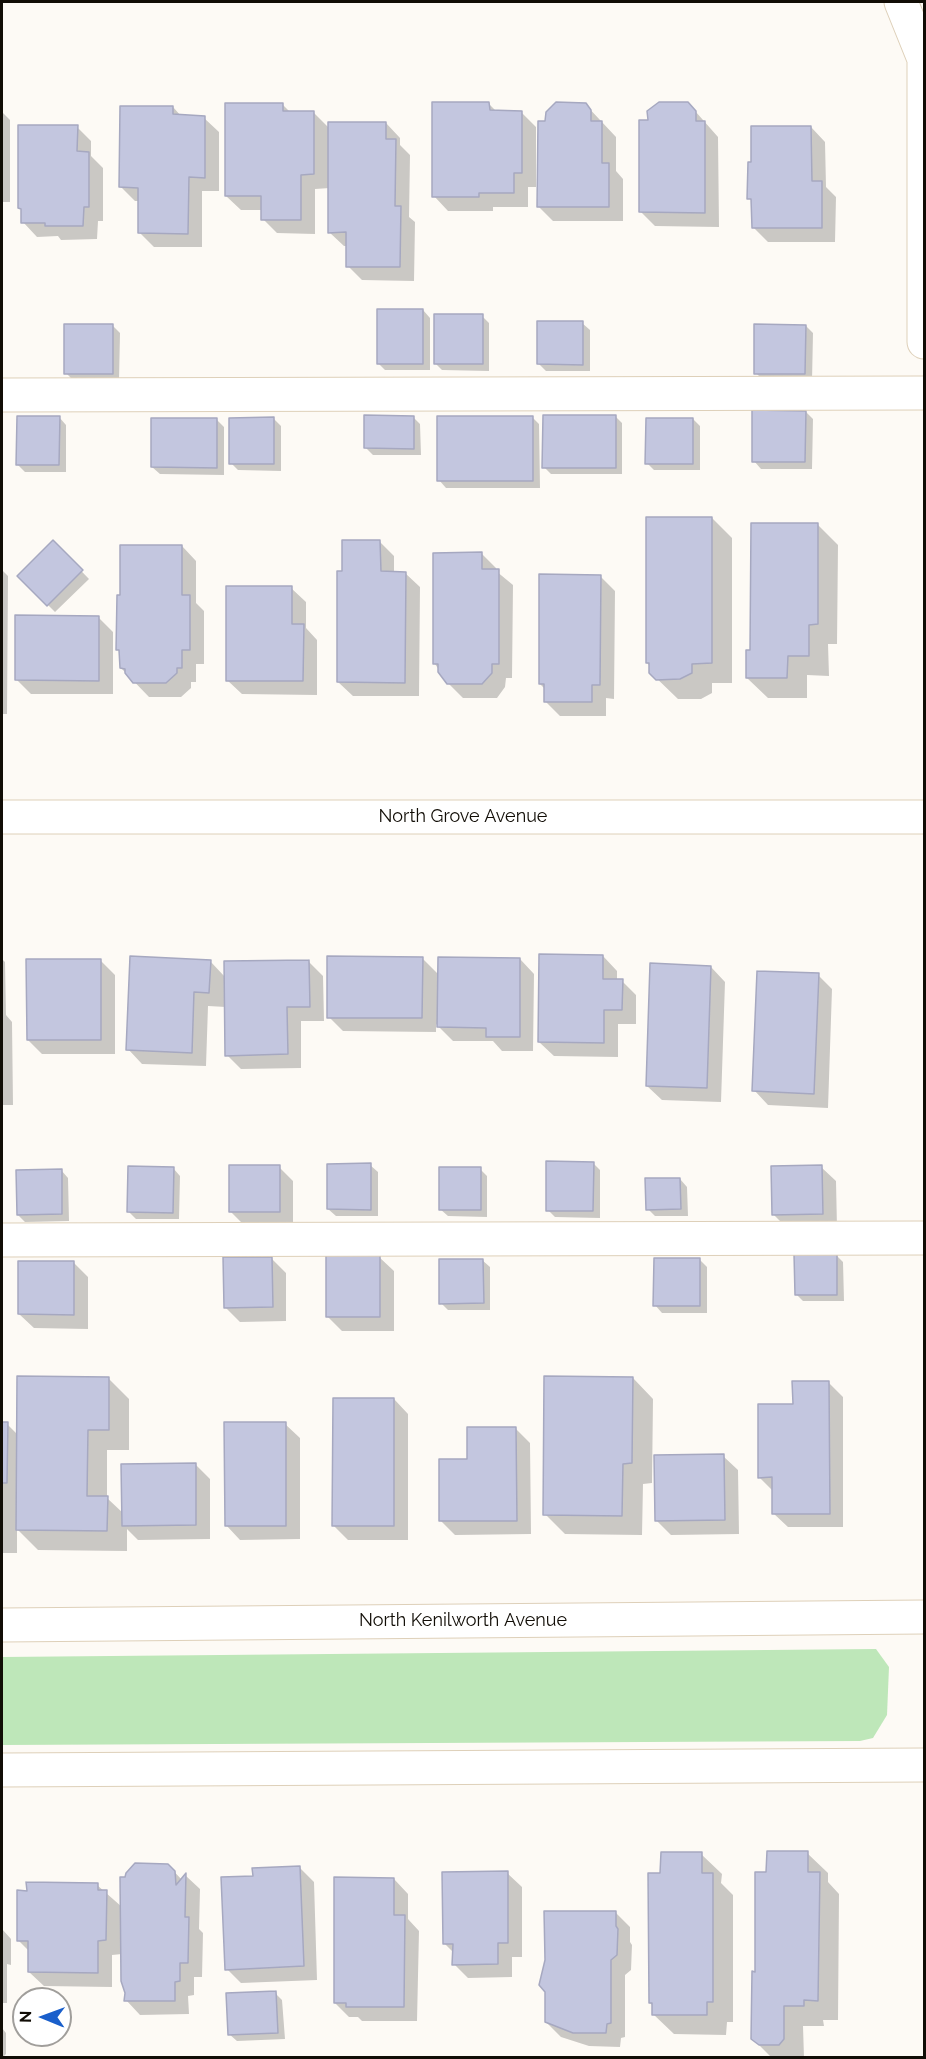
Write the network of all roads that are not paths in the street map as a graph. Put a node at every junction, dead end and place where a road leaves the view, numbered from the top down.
1 (901, 2) edge
2 (924, 342) edge
3 (924, 393) edge
4 (2, 395) edge
5 (2, 817) edge
6 (924, 817) edge
7 (924, 1238) edge
8 (2, 1240) edge
9 (924, 1617) edge
10 (2, 1624) edge
11 (924, 1765) edge
12 (2, 1770) edge

1 - 2 street
3 - 4 street
5 - 6 street, North Grove Avenue
7 - 8 street
9 - 10 street, North Kenilworth Avenue
11 - 12 street

